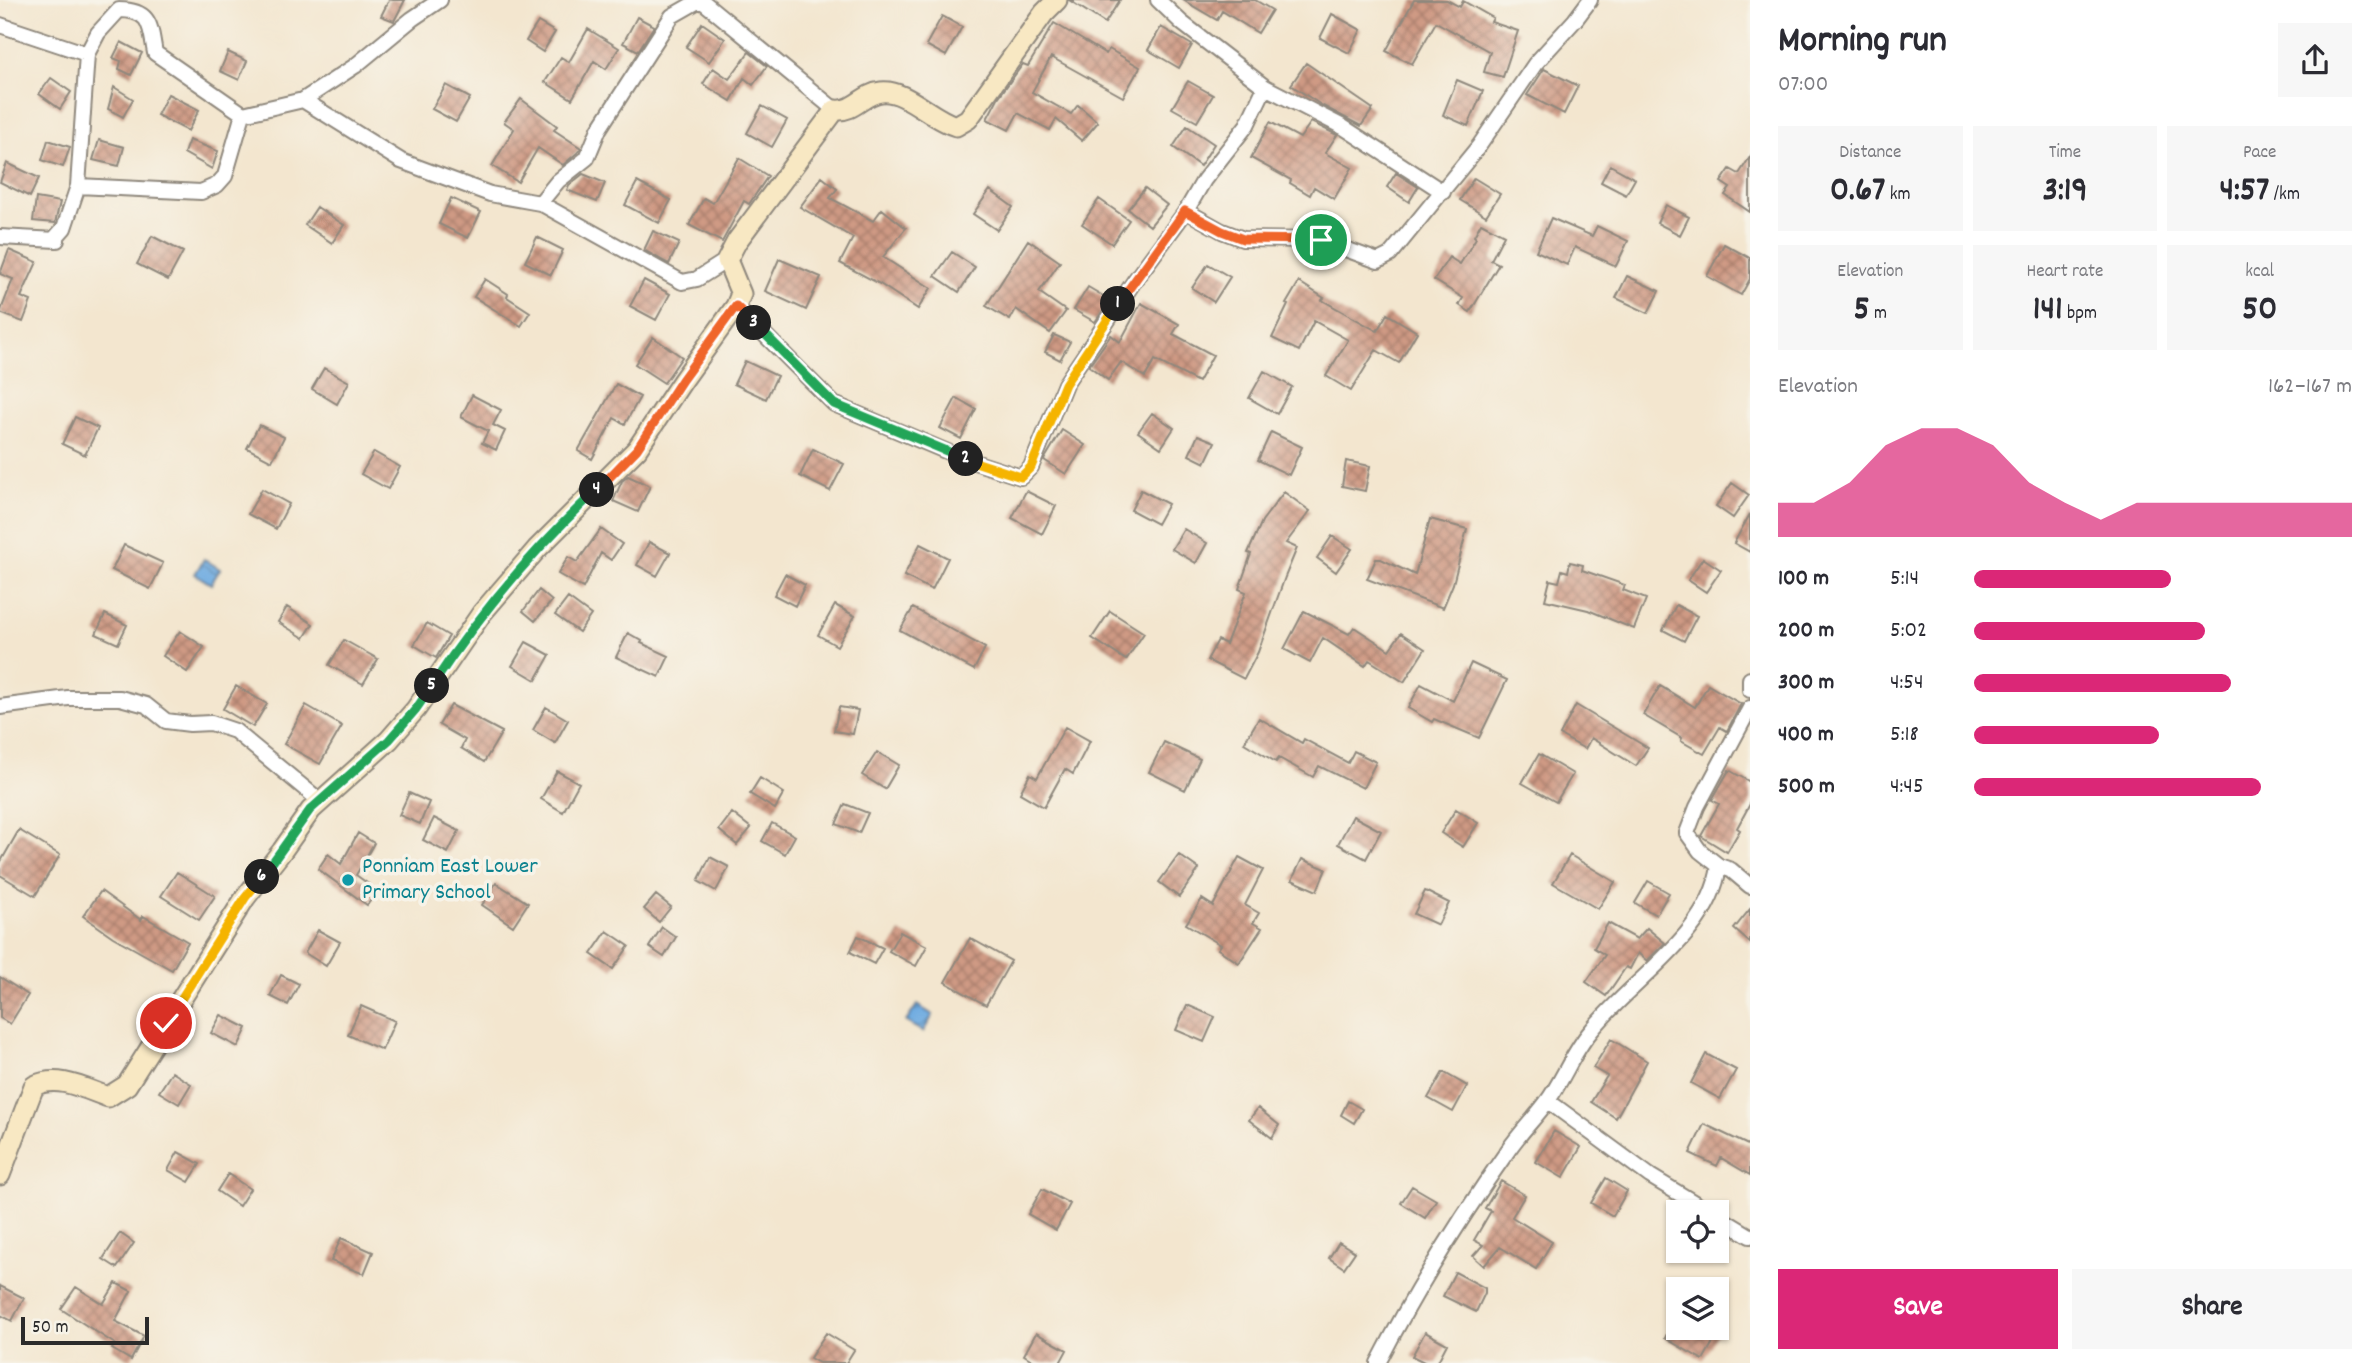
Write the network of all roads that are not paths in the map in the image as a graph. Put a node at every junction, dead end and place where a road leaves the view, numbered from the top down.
1 (440, 0) edge
2 (700, 0) edge
3 (1057, 0) edge
4 (1158, 0) edge
5 (1590, 0) edge
6 (0, 25) edge
7 (87, 54) junction
8 (1265, 88) junction
9 (303, 100) junction
10 (835, 110) junction
11 (243, 114) junction
12 (78, 186) junction
13 (1443, 192) junction
14 (540, 203) junction
15 (1185, 211) junction
16 (0, 237) edge
17 (727, 260) junction
18 (736, 306) junction
19 (1750, 679) edge
20 (1750, 690) edge
21 (0, 706) edge
22 (1750, 708) edge
23 (320, 802) junction
24 (1719, 866) junction
25 (1750, 886) edge
26 (1548, 1101) junction
27 (0, 1175) edge
28 (1689, 1200) edge
29 (1729, 1223) edge
30 (1750, 1236) edge
31 (1378, 1363) edge

1 - 9 street
2 - 10 street
2 - 14 street
3 - 10 street
4 - 8 street
5 - 13 street
6 - 7 street
7 - 11 street
7 - 12 street
8 - 13 street
8 - 15 street
9 - 11 street
9 - 14 street
10 - 17 street
11 - 12 street
12 - 16 street
13 - 15 street
14 - 17 street
15 - 18 street
17 - 18 street
18 - 23 street
19 - 20 street
21 - 23 street
22 - 24 street
23 - 27 street
24 - 25 street
24 - 26 street
26 - 28 street
26 - 31 street
29 - 30 street

